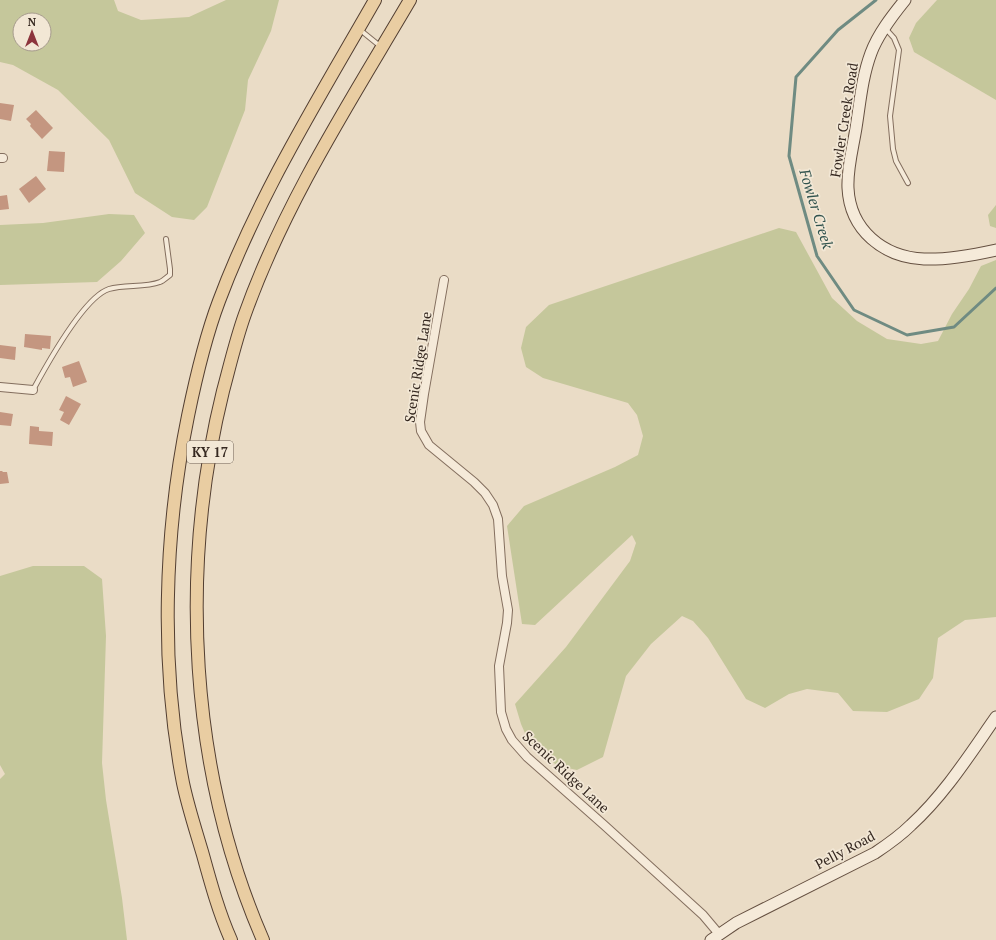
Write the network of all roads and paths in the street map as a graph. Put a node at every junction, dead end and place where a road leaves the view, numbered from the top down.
1 (375, 0) edge
2 (410, 0) edge
3 (905, 0) edge
4 (885, 28) junction
5 (359, 29) junction
6 (382, 47) junction
7 (908, 184) dead end
8 (166, 239) dead end
9 (996, 250) edge
10 (444, 280) dead end
11 (0, 387) edge
12 (32, 390) joint
13 (996, 716) edge
14 (715, 937) edge
15 (231, 940) edge
16 (263, 940) edge

1 - 5 main road, KY 17
2 - 6 main road, KY 17
3 - 4 main road, Fowler Creek Road
4 - 7 lane
4 - 9 main road, Fowler Creek Road
5 - 6 lane
5 - 15 main road, KY 17
6 - 16 main road, KY 17
8 - 12 lane
10 - 14 street, Scenic Ridge Lane
11 - 12 street
13 - 14 main road, Pelly Road

